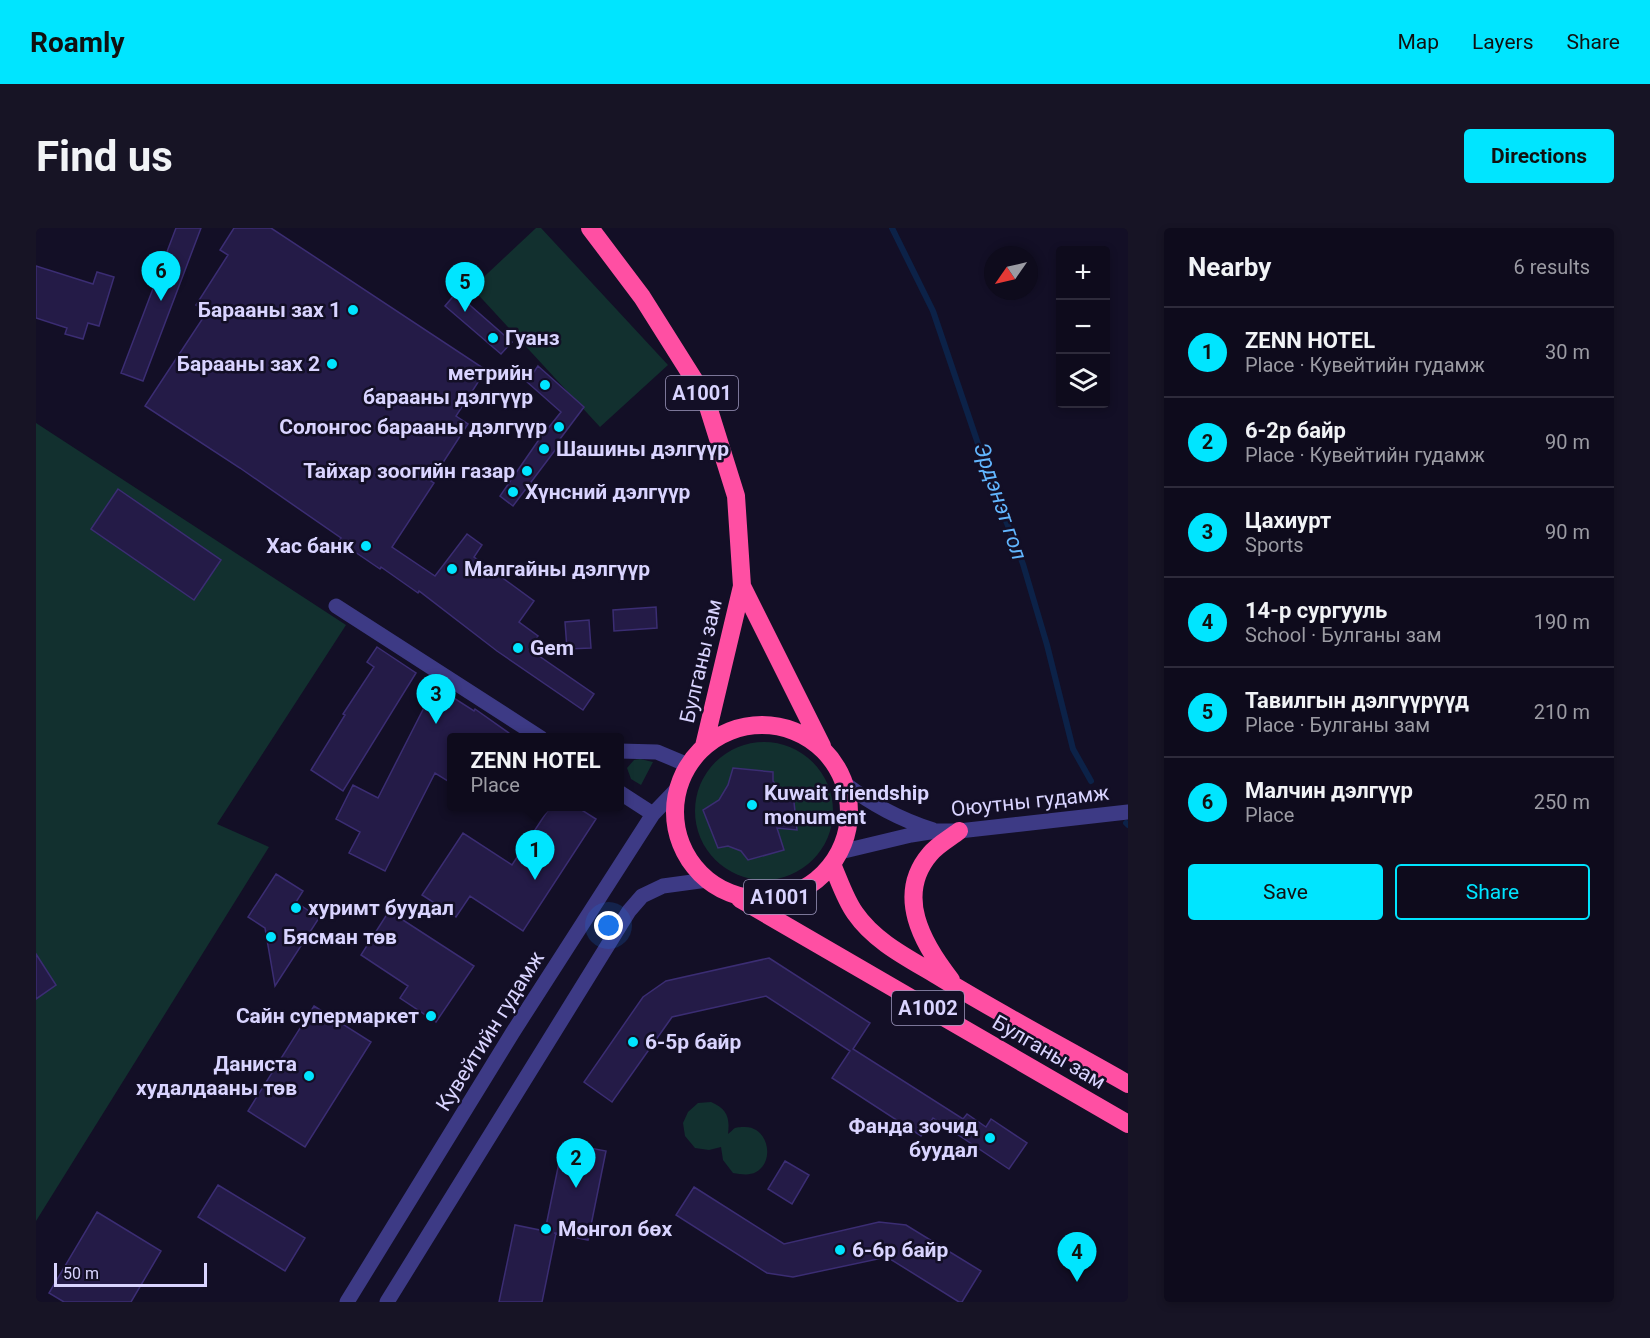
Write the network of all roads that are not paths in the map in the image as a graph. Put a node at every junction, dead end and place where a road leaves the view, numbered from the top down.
1 (590, 228) edge
2 (742, 586) junction
3 (336, 606) dead end
4 (533, 733) edge
5 (704, 746) junction
6 (824, 750) junction
7 (624, 752) edge
8 (688, 765) junction
9 (844, 783) junction
10 (677, 789) junction
11 (624, 795) edge
12 (1128, 812) edge
13 (653, 814) junction
14 (936, 831) junction
15 (959, 831) junction
16 (836, 858) junction
17 (707, 880) junction
18 (728, 892) junction
19 (957, 988) junction
20 (1128, 1084) edge
21 (1128, 1124) edge
22 (347, 1302) edge
23 (387, 1302) edge

1 - 2 highway, Булганы зам / A1001
2 - 5 highway, Булганы зам / A1001
2 - 6 highway, Булганы зам / A1001
3 - 4 street
5 - 6 highway, A1001
5 - 8 highway, A1001
6 - 9 highway, A1001
7 - 8 street
8 - 10 highway, A1001
9 - 14 street
9 - 16 highway, A1001
10 - 13 street, Кувейтийн гудамж
10 - 17 highway, A1001
11 - 13 street
12 - 15 street, Оюутны гудамж
13 - 22 street, Кувейтийн гудамж
14 - 15 street, Оюутны гудамж
14 - 16 street
15 - 19 highway
16 - 18 highway, A1001
16 - 19 highway, Булганы зам / A1002
17 - 18 highway, A1001
17 - 23 street
18 - 21 highway, Булганы зам / A1002
19 - 20 highway, Булганы зам / A1002

